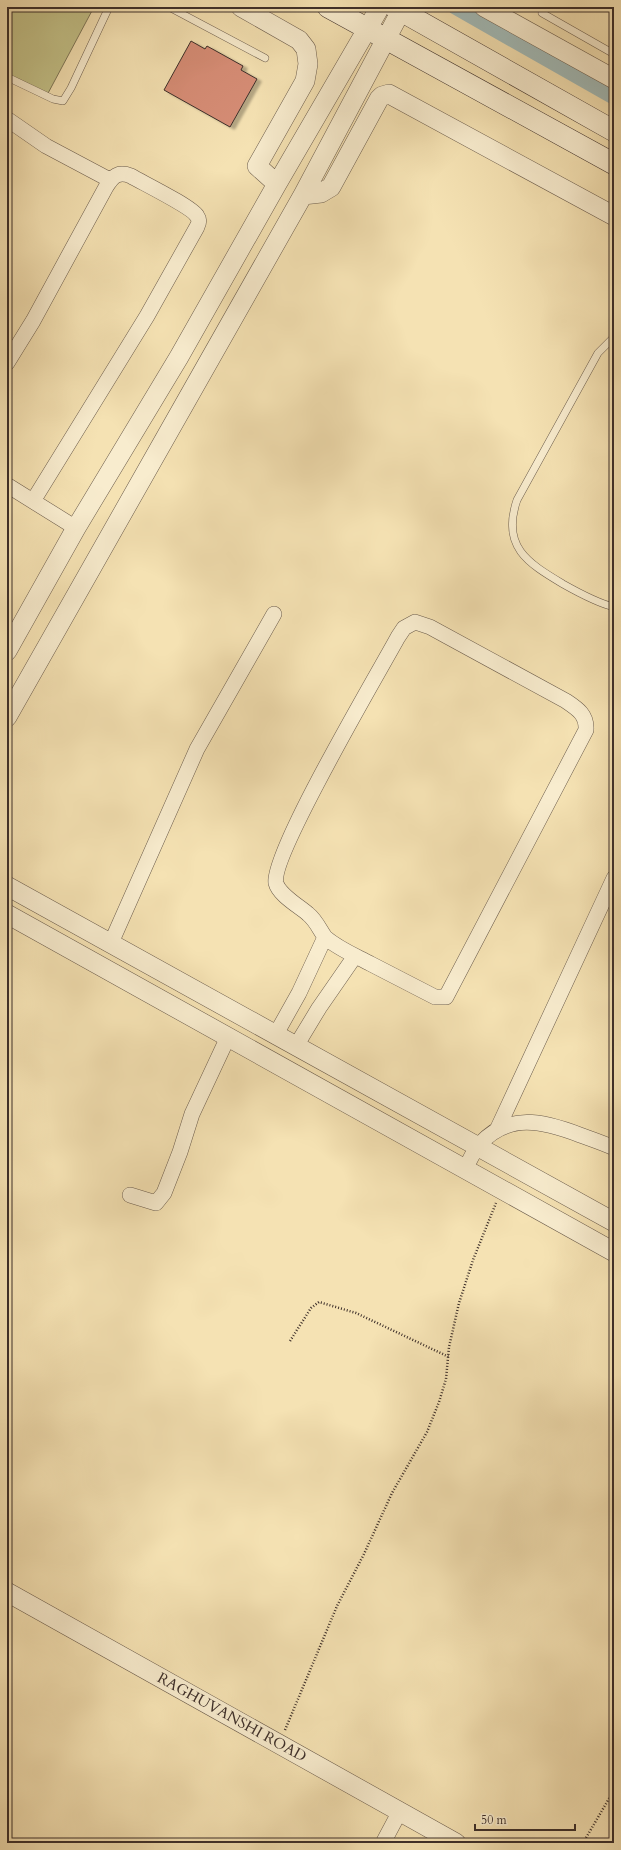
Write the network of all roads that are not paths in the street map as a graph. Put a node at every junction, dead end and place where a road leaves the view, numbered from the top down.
1 (109, 7) edge
2 (169, 7) edge
3 (241, 7) edge
4 (328, 7) edge
5 (380, 7) edge
6 (484, 7) edge
7 (399, 8) edge
8 (542, 13) dead end
9 (367, 29) junction
10 (386, 39) junction
11 (614, 54) edge
12 (265, 58) dead end
13 (7, 77) edge
14 (614, 79) edge
15 (7, 119) edge
16 (614, 131) edge
17 (614, 164) edge
18 (110, 180) junction
19 (277, 184) junction
20 (303, 195) junction
21 (614, 216) edge
22 (210, 301) junction
23 (235, 315) junction
24 (614, 337) edge
25 (7, 363) edge
26 (7, 485) edge
27 (33, 501) junction
28 (76, 528) junction
29 (614, 607) edge
30 (274, 614) dead end
31 (7, 651) edge
32 (7, 717) edge
33 (614, 878) edge
34 (7, 886) edge
35 (7, 914) edge
36 (325, 937) junction
37 (111, 944) junction
38 (355, 956) junction
39 (276, 1034) junction
40 (228, 1037) junction
41 (296, 1046) junction
42 (497, 1130) junction
43 (478, 1146) junction
44 (614, 1148) edge
45 (465, 1169) junction
46 (130, 1195) dead end
47 (614, 1222) edge
48 (614, 1252) edge
49 (7, 1592) edge
50 (400, 1811) junction
51 (383, 1843) edge
52 (456, 1843) edge

1 - 13 lane
2 - 12 lane
3 - 19 street
4 - 9 main road
5 - 9 street
6 - 14 street
7 - 10 street
7 - 16 main road
8 - 11 lane
9 - 10 main road
9 - 19 street
10 - 17 main road
10 - 20 street
15 - 18 street
18 - 25 street
18 - 27 street
19 - 22 street
20 - 21 street
20 - 23 street
22 - 23 street
22 - 28 street
23 - 32 street
24 - 29 lane
26 - 27 street
27 - 28 street
28 - 31 street
30 - 37 street
33 - 42 street
34 - 37 street
35 - 40 street
36 - 38 street
36 - 38 street
36 - 39 street
37 - 39 street
38 - 41 street
39 - 41 street
40 - 45 street
40 - 46 street
41 - 43 street
42 - 43 street
42 - 44 street
43 - 45 street
43 - 47 street
45 - 48 street
49 - 50 street, RAGHUVANSHI ROAD
50 - 51 street
50 - 52 street, RAGHUVANSHI ROAD

